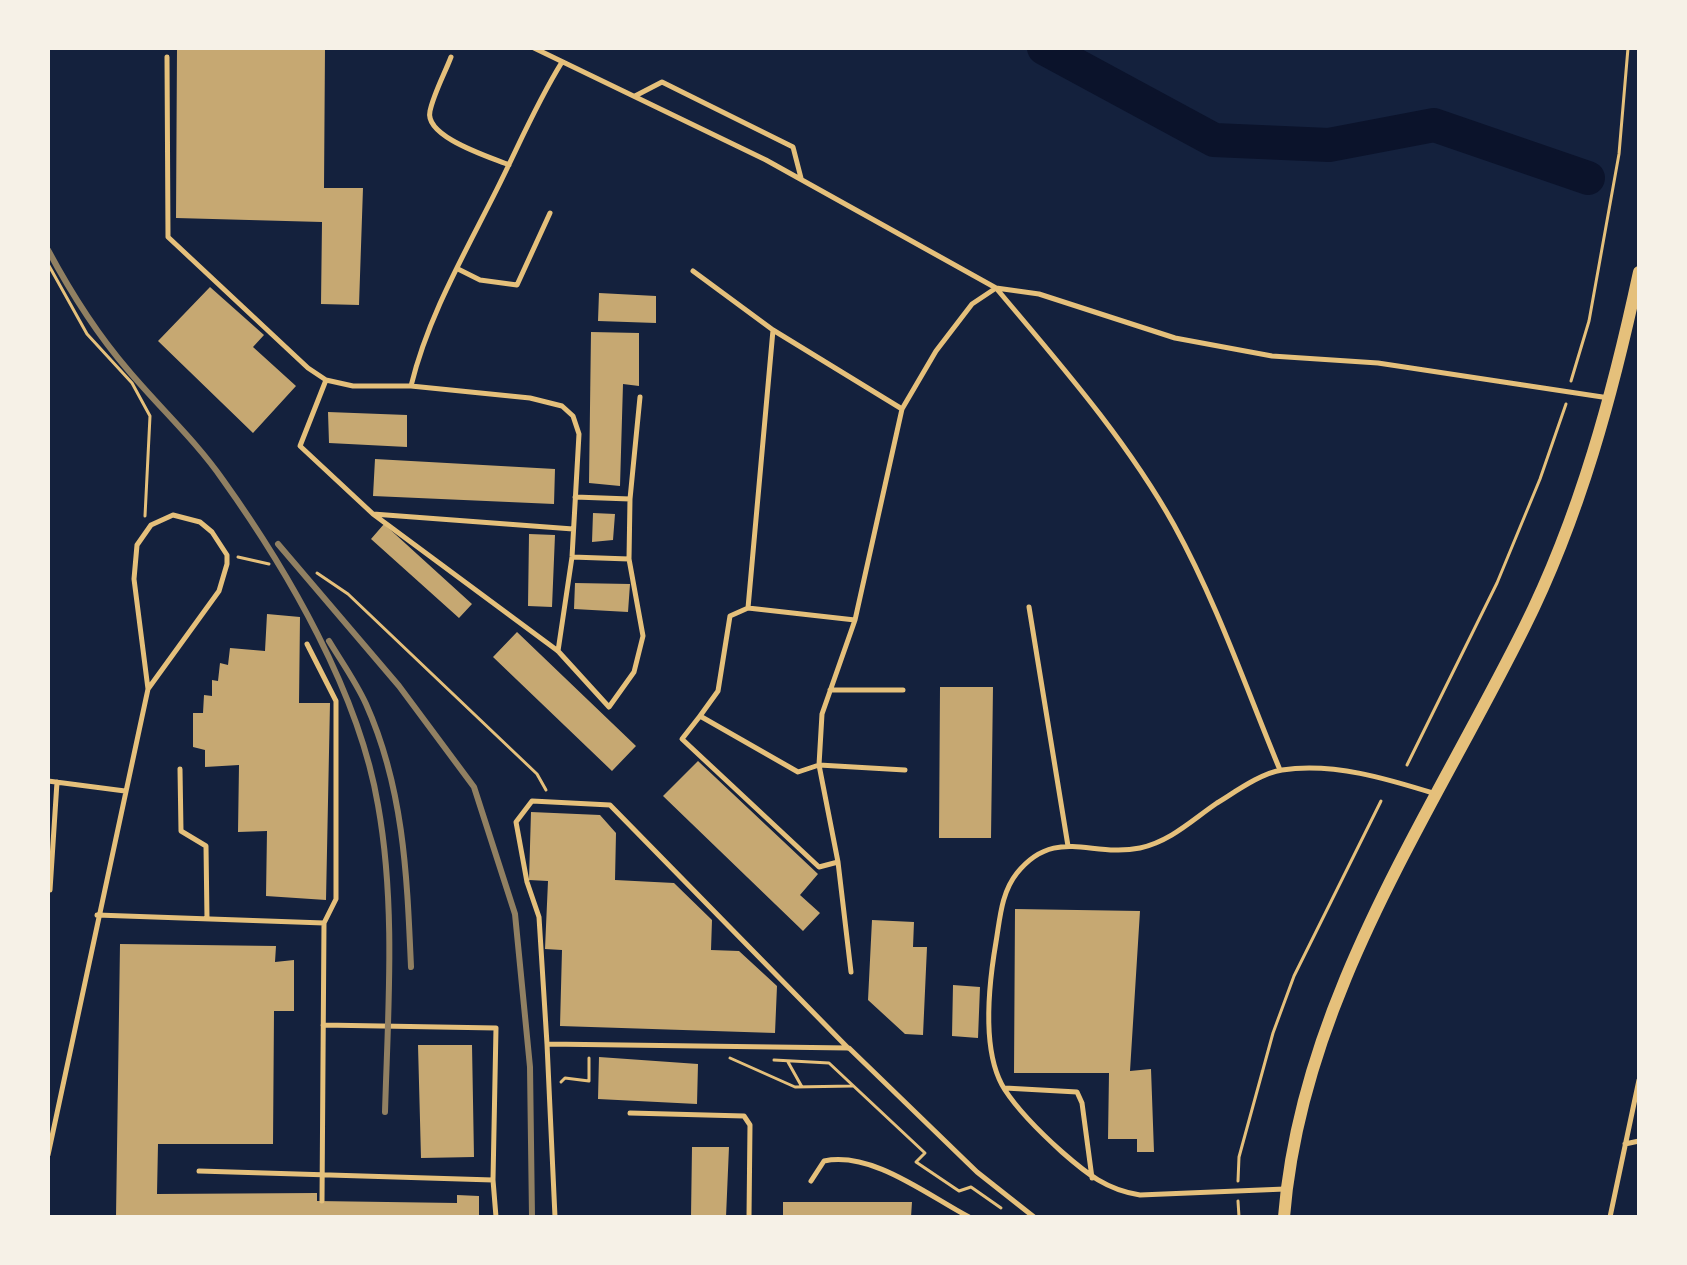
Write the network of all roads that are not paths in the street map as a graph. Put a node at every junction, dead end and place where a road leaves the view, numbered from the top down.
1 (534, 48) edge
2 (167, 57) dead end
3 (451, 57) dead end
4 (562, 62) junction
5 (634, 96) junction
6 (509, 165) junction
7 (801, 178) junction
8 (550, 213) dead end
9 (458, 269) junction
10 (693, 271) dead end
11 (1639, 272) edge
12 (996, 288) junction
13 (773, 330) junction
14 (326, 380) junction
15 (411, 386) junction
16 (640, 397) dead end
17 (1610, 398) junction
18 (902, 409) junction
19 (575, 497) junction
20 (630, 499) junction
21 (373, 514) junction
22 (573, 529) junction
23 (572, 557) junction
24 (629, 559) junction
25 (1029, 607) dead end
26 (748, 608) junction
27 (855, 620) junction
28 (307, 644) dead end
29 (558, 651) junction
30 (148, 689) junction
31 (830, 690) junction
32 (903, 690) dead end
33 (700, 716) junction
34 (819, 765) junction
35 (180, 769) dead end
36 (905, 770) dead end
37 (1280, 770) junction
38 (48, 781) edge
39 (57, 782) junction
40 (125, 791) junction
41 (1437, 795) junction
42 (1068, 846) junction
43 (838, 862) junction
44 (50, 890) edge
45 (97, 915) junction
46 (207, 919) junction
47 (324, 923) junction
48 (851, 972) dead end
49 (323, 1025) junction
50 (547, 1044) junction
51 (849, 1048) junction
52 (1639, 1080) edge
53 (1004, 1088) junction
54 (630, 1113) dead end
55 (1639, 1141) edge
56 (1625, 1144) junction
57 (48, 1155) edge
58 (199, 1171) dead end
59 (322, 1173) junction
60 (1092, 1178) junction
61 (493, 1180) junction
62 (811, 1181) dead end
63 (1287, 1189) junction
64 (322, 1201) dead end
65 (496, 1217) edge
66 (555, 1217) edge
67 (749, 1217) edge
68 (969, 1217) edge
69 (1034, 1217) edge
70 (1284, 1217) edge
71 (1610, 1217) edge

1 - 4 lane
2 - 14 lane
3 - 6 lane
4 - 5 lane
4 - 6 lane
5 - 7 lane
5 - 7 lane
6 - 9 lane
7 - 12 lane
8 - 9 lane
9 - 15 lane
10 - 13 lane
11 - 17 street
12 - 17 lane
12 - 18 lane
12 - 37 lane
13 - 18 lane
13 - 26 lane
14 - 15 lane
14 - 21 lane
15 - 19 lane
16 - 20 lane
17 - 41 street
18 - 27 lane
19 - 20 lane
19 - 22 lane
20 - 24 lane
21 - 22 lane
21 - 29 lane
22 - 23 lane
23 - 24 lane
23 - 29 lane
24 - 29 lane
25 - 42 lane
26 - 27 lane
26 - 33 lane
27 - 31 lane
28 - 47 lane
30 - 30 lane
30 - 40 lane
31 - 32 lane
31 - 34 lane
33 - 34 lane
33 - 43 lane
34 - 36 lane
34 - 43 lane
35 - 46 lane
37 - 41 lane
37 - 42 lane
38 - 39 lane
39 - 40 lane
39 - 44 lane
40 - 45 lane
41 - 63 street
42 - 53 lane
43 - 48 lane
45 - 46 lane
45 - 57 lane
46 - 47 lane
47 - 49 lane
49 - 59 lane
49 - 61 lane
50 - 51 lane
50 - 51 lane
50 - 66 lane
51 - 69 lane
52 - 56 lane
53 - 60 lane
53 - 60 lane
54 - 67 lane
55 - 56 lane
56 - 71 lane
58 - 59 lane
59 - 61 lane
59 - 64 lane
60 - 63 lane
61 - 65 lane
62 - 68 lane
63 - 70 street

